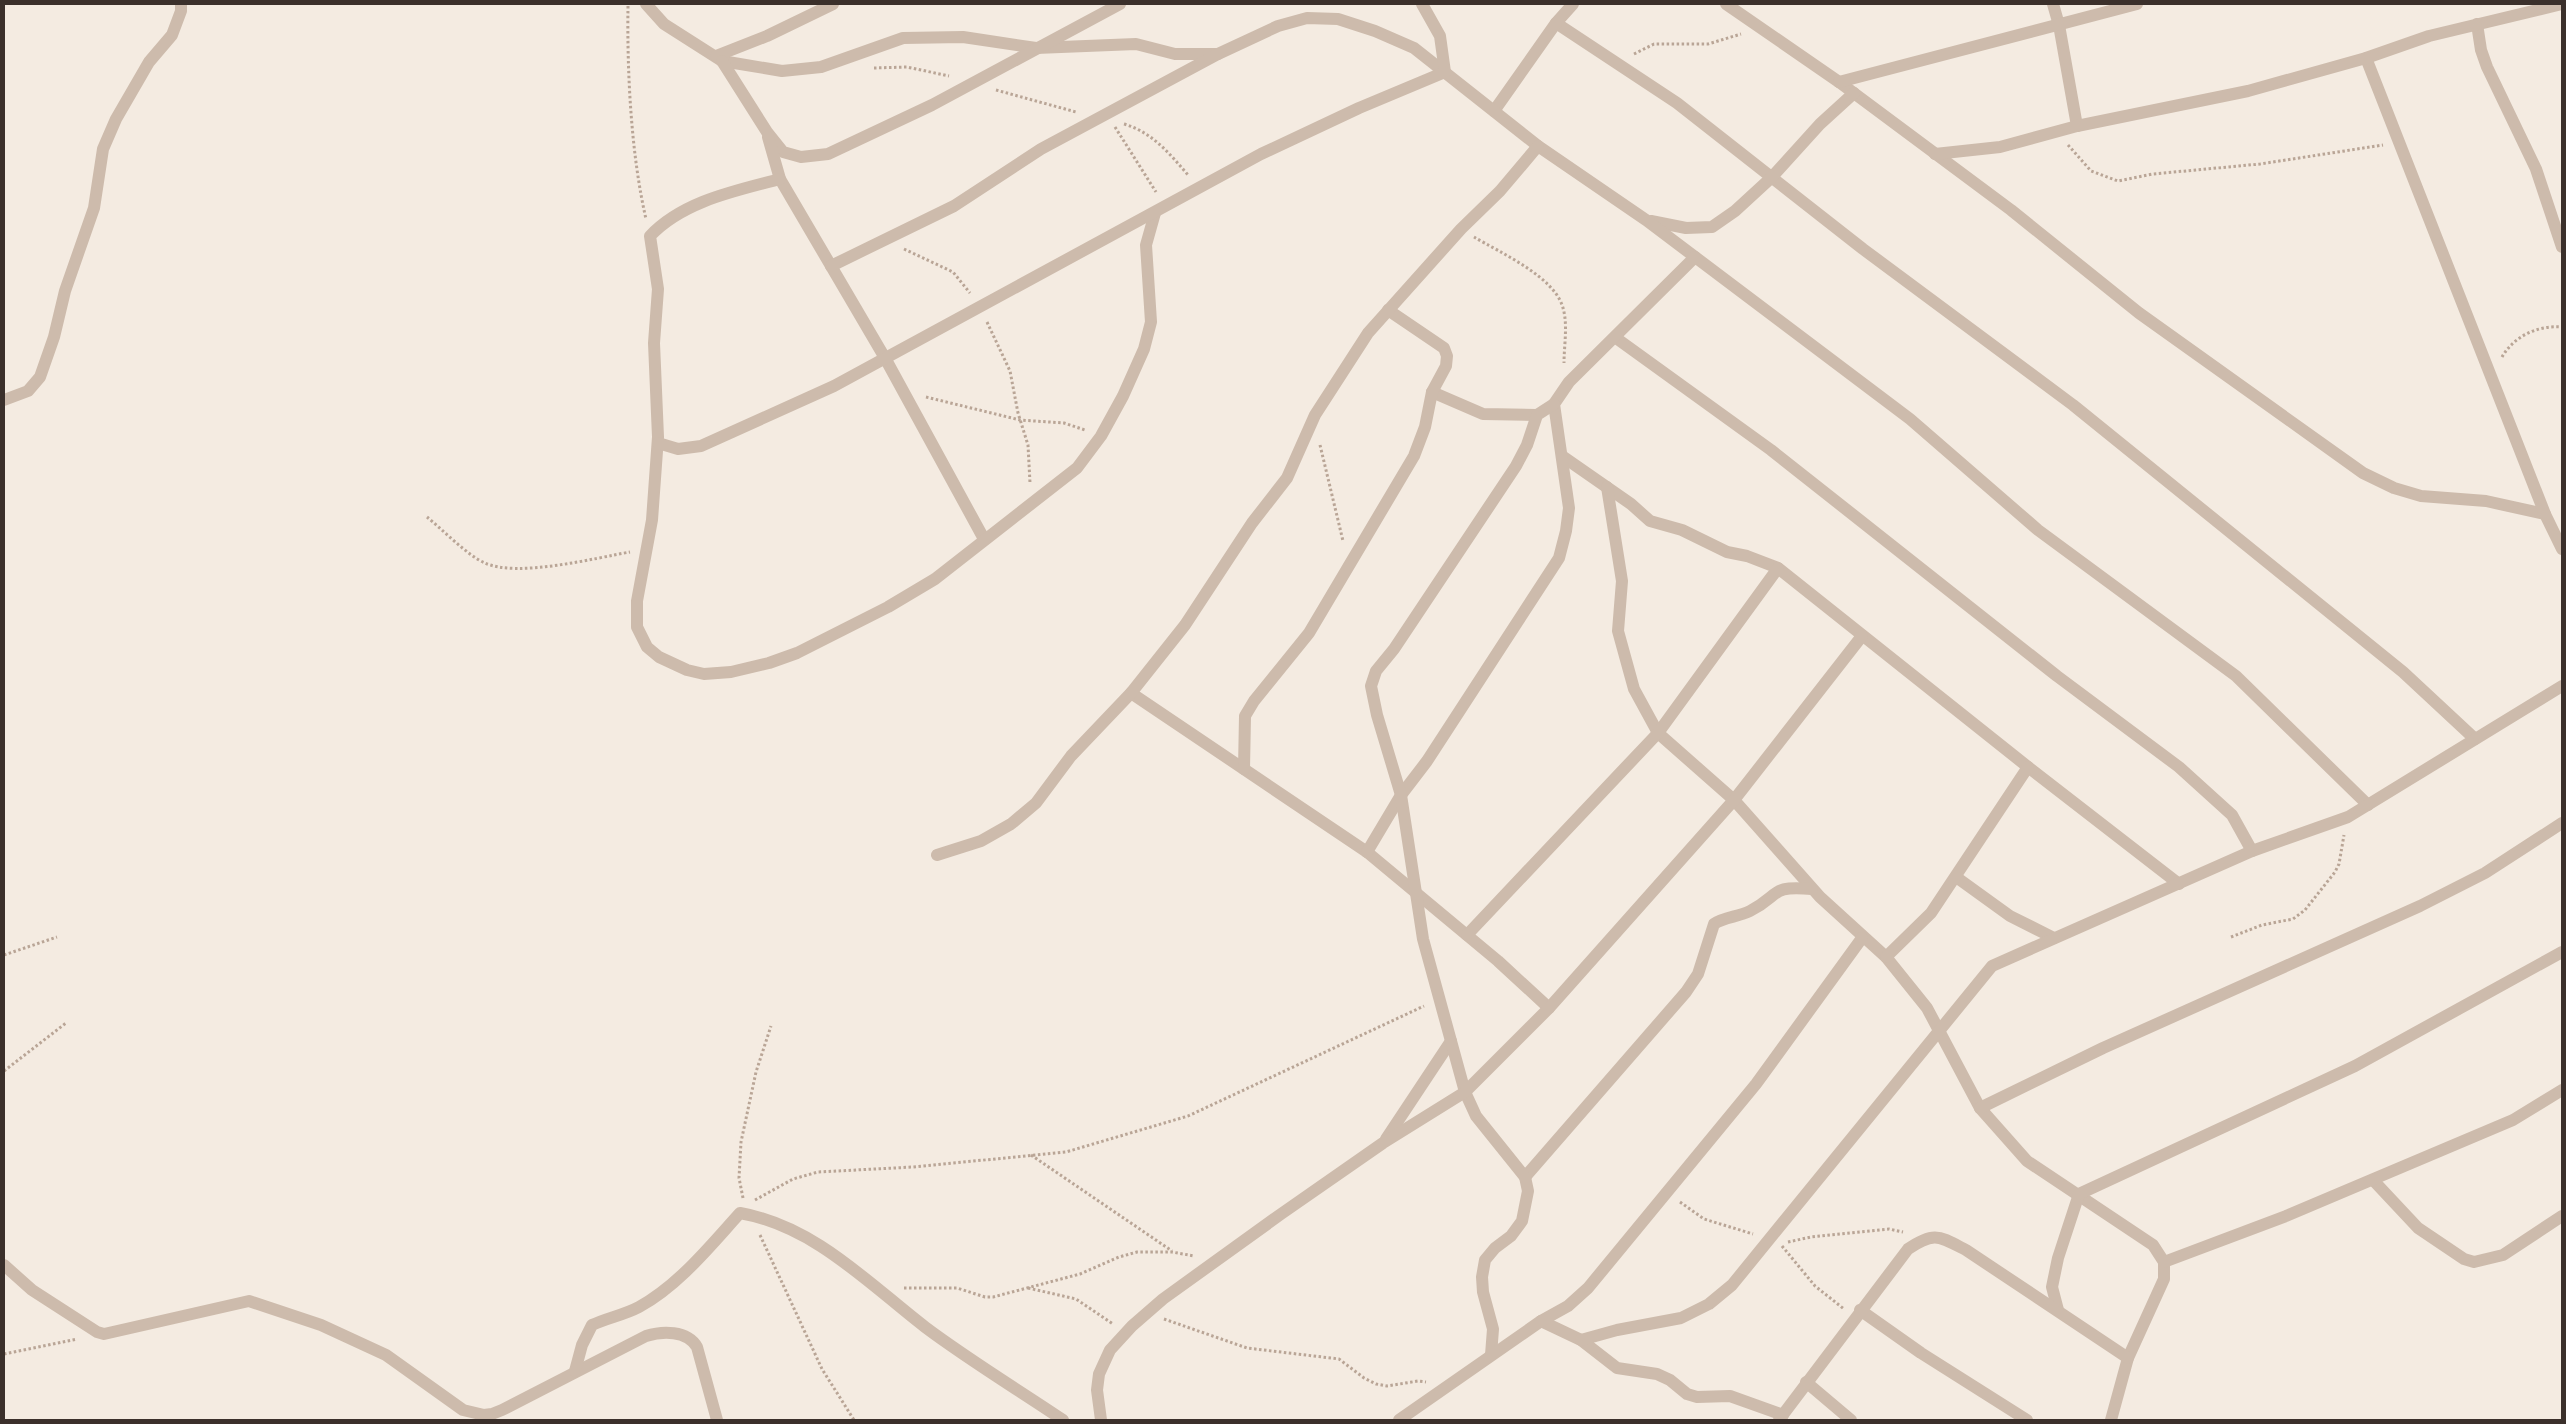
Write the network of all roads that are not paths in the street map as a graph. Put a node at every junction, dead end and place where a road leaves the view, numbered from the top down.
1 (182, 4) edge
2 (646, 4) edge
3 (833, 4) edge
4 (1120, 4) edge
5 (1422, 4) edge
6 (1572, 4) edge
7 (1726, 4) edge
8 (2053, 4) edge
9 (2137, 4) edge
10 (2562, 4) edge
11 (1556, 23) junction
12 (2477, 24) junction
13 (2059, 25) junction
14 (1036, 48) junction
15 (1218, 54) junction
16 (2366, 58) junction
17 (719, 59) junction
18 (1445, 72) junction
19 (1839, 82) junction
20 (1854, 93) junction
21 (1494, 111) junction
22 (2077, 126) junction
23 (767, 132) junction
24 (1538, 146) junction
25 (1935, 154) junction
26 (1772, 177) junction
27 (780, 179) junction
28 (1155, 214) junction
29 (1646, 220) junction
30 (2562, 247) edge
31 (1695, 258) junction
32 (831, 266) junction
33 (1388, 310) junction
34 (1616, 338) junction
35 (885, 358) junction
36 (1432, 392) junction
37 (4, 400) edge
38 (1554, 404) junction
39 (1537, 415) junction
40 (658, 443) junction
41 (1562, 456) junction
42 (1607, 487) junction
43 (2546, 514) junction
44 (984, 539) junction
45 (2562, 549) edge
46 (1778, 568) junction
47 (1862, 636) junction
48 (2562, 686) edge
49 (1131, 693) junction
50 (1658, 733) junction
51 (2474, 739) junction
52 (2028, 768) junction
53 (1244, 769) junction
54 (1402, 795) junction
55 (1734, 800) junction
56 (2368, 805) junction
57 (2562, 823) edge
58 (2252, 851) junction
59 (1367, 852) junction
60 (937, 856) dead end
61 (1956, 877) junction
62 (2179, 884) junction
63 (1812, 889) junction
64 (1415, 891) junction
65 (1467, 935) junction
66 (1862, 938) junction
67 (2054, 938) junction
68 (2562, 952) edge
69 (1886, 957) junction
70 (1549, 1008) junction
71 (1939, 1029) junction
72 (1450, 1041) junction
73 (2562, 1090) edge
74 (1465, 1092) junction
75 (1980, 1108) junction
76 (1383, 1143) junction
77 (1525, 1177) junction
78 (2372, 1180) junction
79 (2078, 1194) junction
80 (2562, 1216) edge
81 (2164, 1262) junction
82 (4, 1265) edge
83 (2058, 1310) junction
84 (1858, 1314) junction
85 (1541, 1321) junction
86 (1581, 1340) junction
87 (1491, 1355) junction
88 (2128, 1358) junction
89 (575, 1371) junction
90 (1806, 1382) junction
91 (1781, 1418) edge
92 (717, 1420) edge
93 (1063, 1420) edge
94 (1101, 1420) edge
95 (1399, 1420) edge
96 (1851, 1420) edge
97 (2026, 1420) edge
98 (2111, 1420) edge

1 - 37 street
2 - 17 street
3 - 17 street
4 - 14 street
5 - 18 street
6 - 11 street
7 - 19 street
8 - 13 street
9 - 13 street
10 - 12 street
11 - 21 street
11 - 26 street
12 - 16 street
12 - 30 street
13 - 19 street
13 - 22 street
14 - 15 street
14 - 17 street
14 - 23 street
15 - 18 street
15 - 32 street
16 - 22 street
16 - 43 street
17 - 23 street
18 - 21 street
18 - 28 street
19 - 20 street
20 - 25 street
20 - 26 street
21 - 24 street
22 - 25 street
23 - 27 street
24 - 29 street
24 - 33 street
25 - 43 street
26 - 29 street
26 - 51 street
27 - 32 street
27 - 40 street
28 - 35 street
28 - 44 street
29 - 31 street
31 - 34 street
31 - 56 street
32 - 35 street
33 - 36 street
33 - 49 street
34 - 38 street
34 - 58 street
35 - 40 street
35 - 44 street
36 - 39 street
36 - 53 street
38 - 39 street
38 - 41 street
39 - 54 street
40 - 44 street
41 - 42 street
41 - 54 street
42 - 46 street
42 - 50 street
43 - 45 street
46 - 47 street
46 - 50 street
47 - 52 street
47 - 55 street
48 - 51 street
49 - 53 street
49 - 60 street
50 - 55 street
50 - 65 street
51 - 56 street
52 - 61 street
52 - 62 street
53 - 59 street
54 - 59 street
54 - 64 street
55 - 63 street
55 - 70 street
56 - 58 street
57 - 75 street
58 - 62 street
59 - 64 street
61 - 67 street
61 - 69 street
62 - 67 street
63 - 66 street
63 - 77 street
64 - 65 street
64 - 72 street
65 - 70 street
66 - 69 street
66 - 85 street
67 - 71 street
68 - 79 street
69 - 71 street
70 - 74 street
71 - 75 street
71 - 86 street
72 - 74 street
72 - 76 street
73 - 78 street
74 - 76 street
74 - 77 street
75 - 79 street
76 - 94 street
77 - 87 street
78 - 80 street
78 - 81 street
79 - 81 street
79 - 83 street
81 - 88 street
82 - 89 street
83 - 84 street
83 - 88 street
84 - 90 street
84 - 97 street
85 - 86 street
85 - 87 street
86 - 91 street
87 - 95 street
88 - 98 street
89 - 92 street
89 - 93 street
90 - 91 street
90 - 96 street

